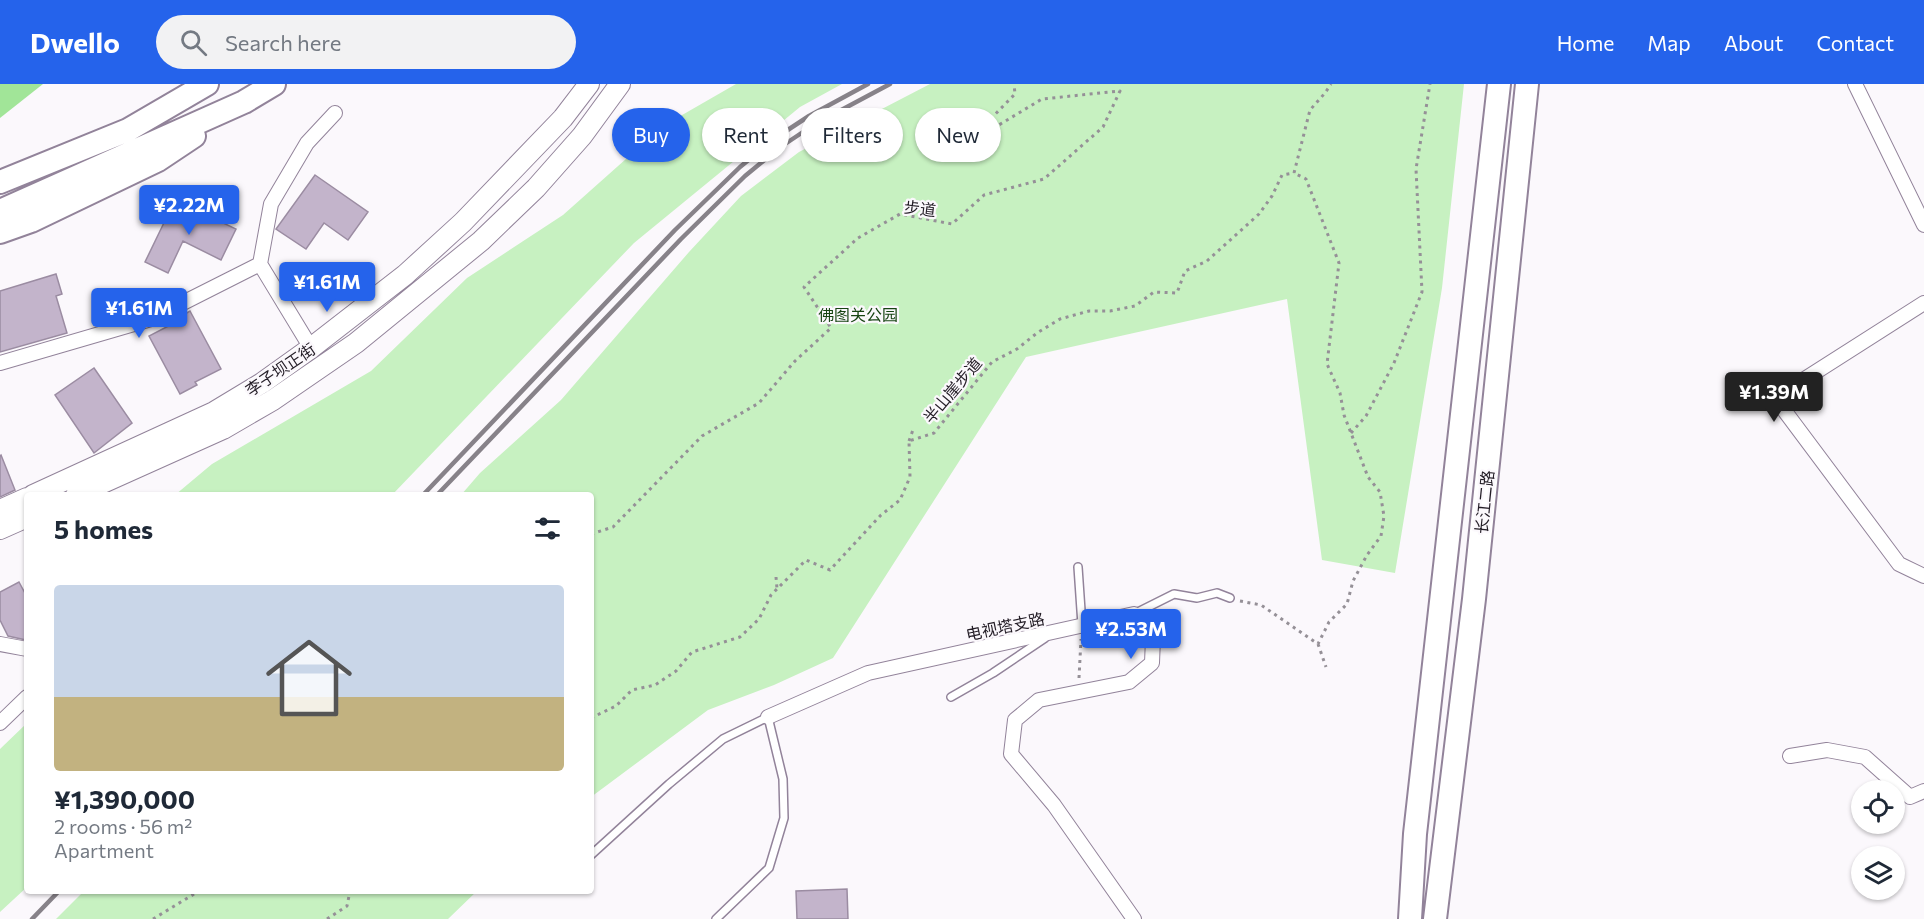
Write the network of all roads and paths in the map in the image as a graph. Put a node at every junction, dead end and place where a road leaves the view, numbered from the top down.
1 (207, 84) edge
2 (274, 84) edge
3 (589, 84) edge
4 (620, 84) edge
5 (1014, 84) edge
6 (1331, 84) edge
7 (1430, 84) edge
8 (1499, 84) edge
9 (1527, 84) edge
10 (1855, 84) edge
11 (244, 102) junction
12 (335, 113) dead end
13 (128, 130) junction
14 (0, 168) edge
15 (1294, 173) junction
16 (0, 182) edge
17 (0, 211) edge
18 (1924, 225) edge
19 (0, 232) edge
20 (260, 264) junction
21 (1924, 303) edge
22 (311, 348) junction
23 (0, 363) edge
24 (914, 427) dead end
25 (1351, 433) junction
26 (909, 441) junction
27 (40, 492) edge
28 (83, 492) edge
29 (24, 499) edge
30 (0, 510) edge
31 (24, 518) edge
32 (0, 529) edge
33 (594, 533) edge
34 (1078, 567) dead end
35 (1924, 576) edge
36 (776, 577) dead end
37 (777, 589) junction
38 (1230, 598) joint
39 (1134, 614) junction
40 (1082, 626) junction
41 (1054, 632) junction
42 (0, 644) edge
43 (1318, 644) junction
44 (24, 648) edge
45 (1326, 667) dead end
46 (1078, 691) junction
47 (951, 697) dead end
48 (24, 700) edge
49 (594, 717) edge
50 (768, 717) junction
51 (0, 723) edge
52 (1790, 756) dead end
53 (1924, 791) edge
54 (594, 852) edge
55 (195, 894) edge
56 (349, 894) edge
57 (153, 919) edge
58 (327, 919) edge
59 (716, 919) edge
60 (1134, 919) edge
61 (1410, 919) edge
62 (1435, 919) edge

1 - 13 main road
2 - 11 main road
3 - 22 main road, 李子坝正街
4 - 28 main road, 李子坝正街
5 - 33 path, 步道
6 - 15 path
7 - 25 path
8 - 61 main road, 长江二路
9 - 62 main road, 长江二路
10 - 18 street
11 - 17 main road
11 - 19 main road
12 - 20 street
13 - 14 main road
13 - 16 main road
15 - 25 path
15 - 26 path, 半山崖步道
20 - 22 street
20 - 23 street
21 - 35 street
22 - 27 main road, 李子坝正街
24 - 26 path
25 - 43 path
26 - 37 path
29 - 30 main road
31 - 32 main road
34 - 40 lane
36 - 37 path
37 - 49 path
38 - 39 lane
38 - 43 path
39 - 40 street, 电视塔支路
39 - 46 street
40 - 41 street, 电视塔支路
40 - 46 path
41 - 47 lane
41 - 50 street, 电视塔支路
42 - 44 street
43 - 45 path
46 - 60 street
48 - 51 street
50 - 54 lane
50 - 59 lane
52 - 53 street
55 - 57 path
56 - 58 path

